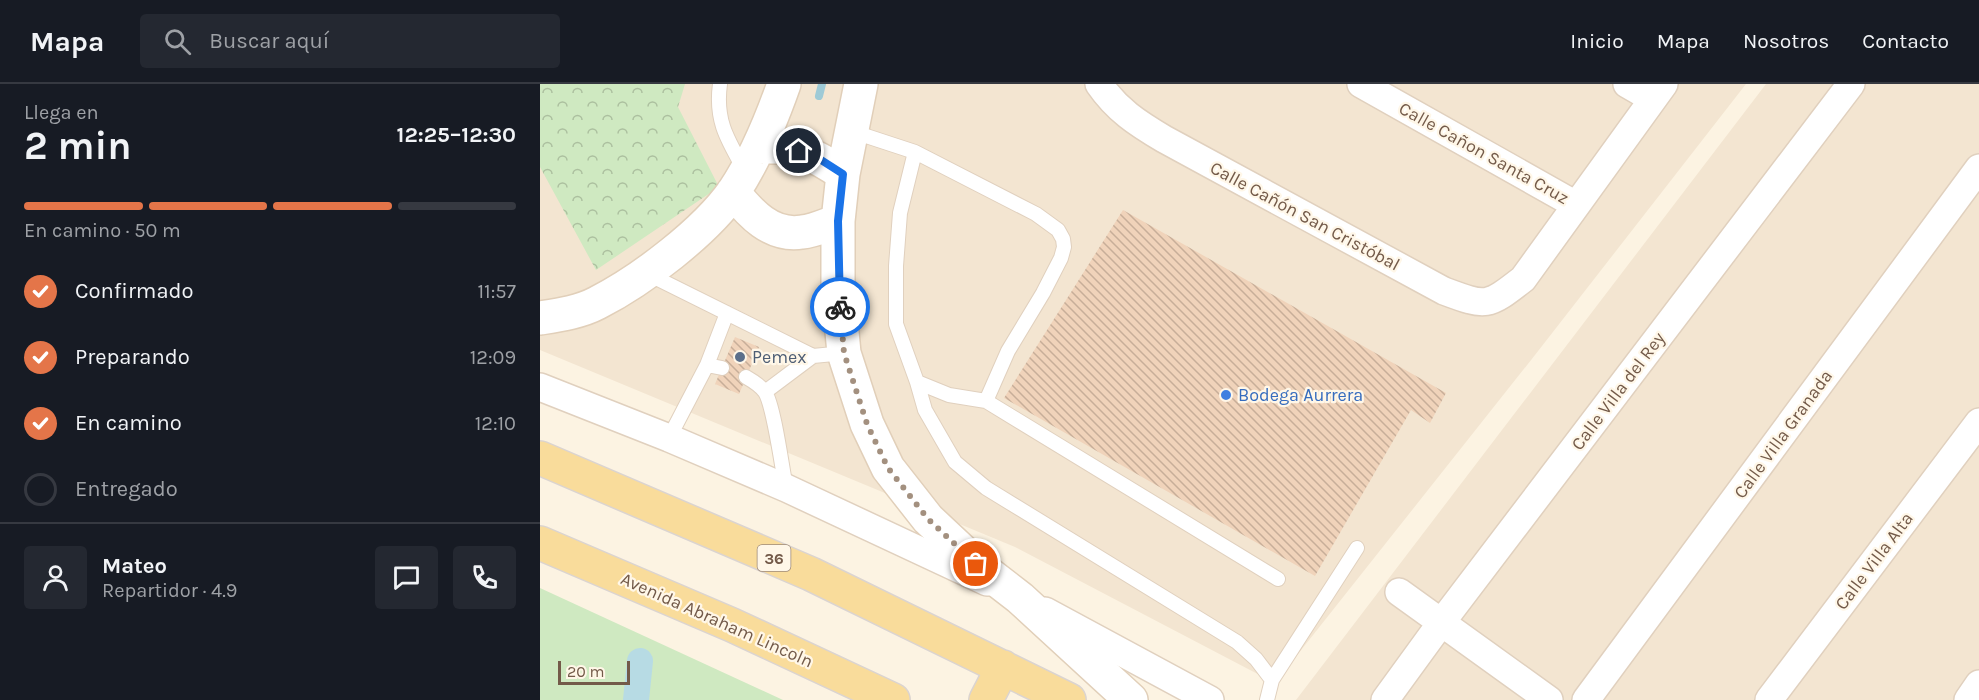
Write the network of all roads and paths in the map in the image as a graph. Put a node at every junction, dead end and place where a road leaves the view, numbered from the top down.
1 (720, 84) edge
2 (784, 84) edge
3 (861, 84) edge
4 (1099, 84) edge
5 (1361, 84) edge
6 (1627, 84) edge
7 (1851, 84) edge
8 (1659, 92) edge
9 (851, 131) junction
10 (915, 152) junction
11 (1979, 168) edge
12 (746, 170) junction
13 (843, 174) junction
14 (1576, 205) junction
15 (838, 221) junction
16 (645, 273) junction
17 (727, 313) junction
18 (540, 318) edge
19 (829, 355) junction
20 (707, 365) junction
21 (722, 368) dead end
22 (746, 377) dead end
23 (917, 382) junction
24 (540, 387) edge
25 (765, 392) junction
26 (986, 401) junction
27 (1979, 422) edge
28 (669, 438) junction
29 (540, 458) edge
30 (786, 488) junction
31 (540, 543) edge
32 (1357, 548) dead end
33 (1278, 579) dead end
34 (1399, 592) dead end
35 (1020, 598) junction
36 (1441, 624) junction
37 (1003, 667) junction
38 (1272, 680) junction
39 (1979, 684) edge
40 (893, 700) edge
41 (986, 700) edge
42 (1069, 700) edge
43 (1131, 700) edge
44 (1210, 700) edge
45 (1267, 700) edge
46 (1385, 700) edge
47 (1549, 700) edge
48 (1586, 700) edge
49 (1769, 700) edge
50 (1968, 700) edge

1 - 12 lane
2 - 12 street
3 - 9 street
4 - 14 street, Calle Cañón San Cristóbal
5 - 14 street, Calle Cañon Santa Cruz
6 - 8 street
7 - 36 street, Calle Villa del Rey
8 - 14 street, Calle Cañón San Cristóbal
9 - 10 lane
9 - 13 street
10 - 23 lane
10 - 26 lane
11 - 48 street, Calle Villa Granada
12 - 13 street
12 - 15 street
12 - 16 street
13 - 15 street
15 - 19 street
16 - 17 lane
16 - 18 street
17 - 19 lane
17 - 20 lane
19 - 25 lane
19 - 35 street
20 - 21 lane
20 - 28 lane
22 - 25 lane
23 - 26 lane
23 - 38 lane
24 - 28 street
25 - 30 lane
26 - 33 lane
27 - 49 street, Calle Villa Alta
28 - 30 street
29 - 37 main road, 36
30 - 35 street
31 - 40 main road, Avenida Abraham Lincoln
32 - 38 lane
34 - 36 street
35 - 43 street
35 - 44 street
36 - 46 street, Calle Villa del Rey
36 - 47 street
37 - 41 main road
37 - 42 main road, 36
38 - 45 lane
39 - 50 street

